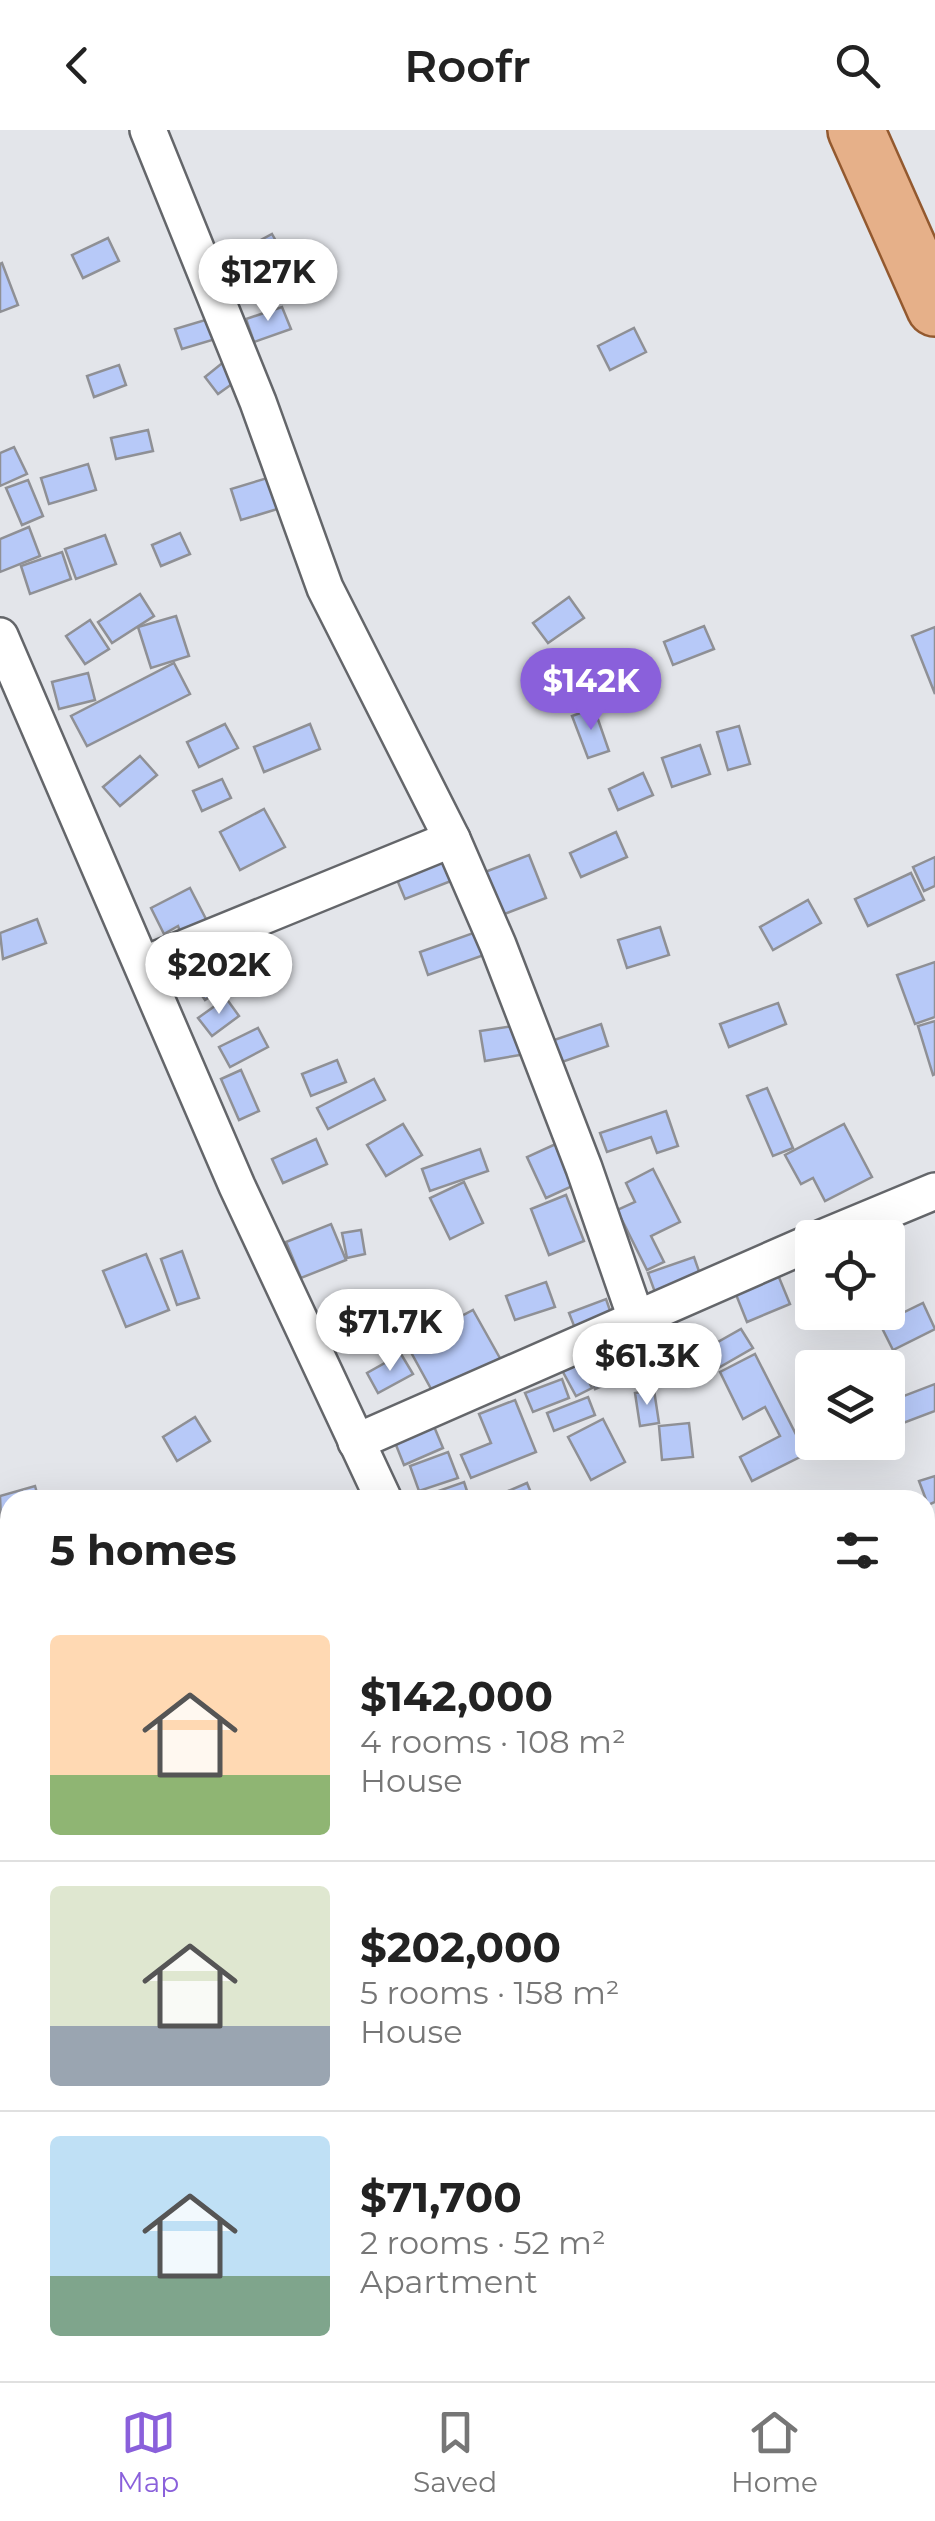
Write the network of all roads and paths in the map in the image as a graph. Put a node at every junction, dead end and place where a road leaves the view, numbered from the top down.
1 (148, 130) edge
2 (856, 130) edge
3 (935, 308) edge
4 (0, 636) edge
5 (452, 839) junction
6 (143, 965) junction
7 (935, 1191) edge
8 (865, 1220) edge
9 (795, 1249) edge
10 (636, 1318) junction
11 (356, 1442) junction
12 (379, 1490) edge

1 - 5 street
2 - 3 main road
4 - 6 street
5 - 6 street
5 - 10 street
6 - 11 street
7 - 8 street
9 - 10 street
10 - 11 street
11 - 12 street

